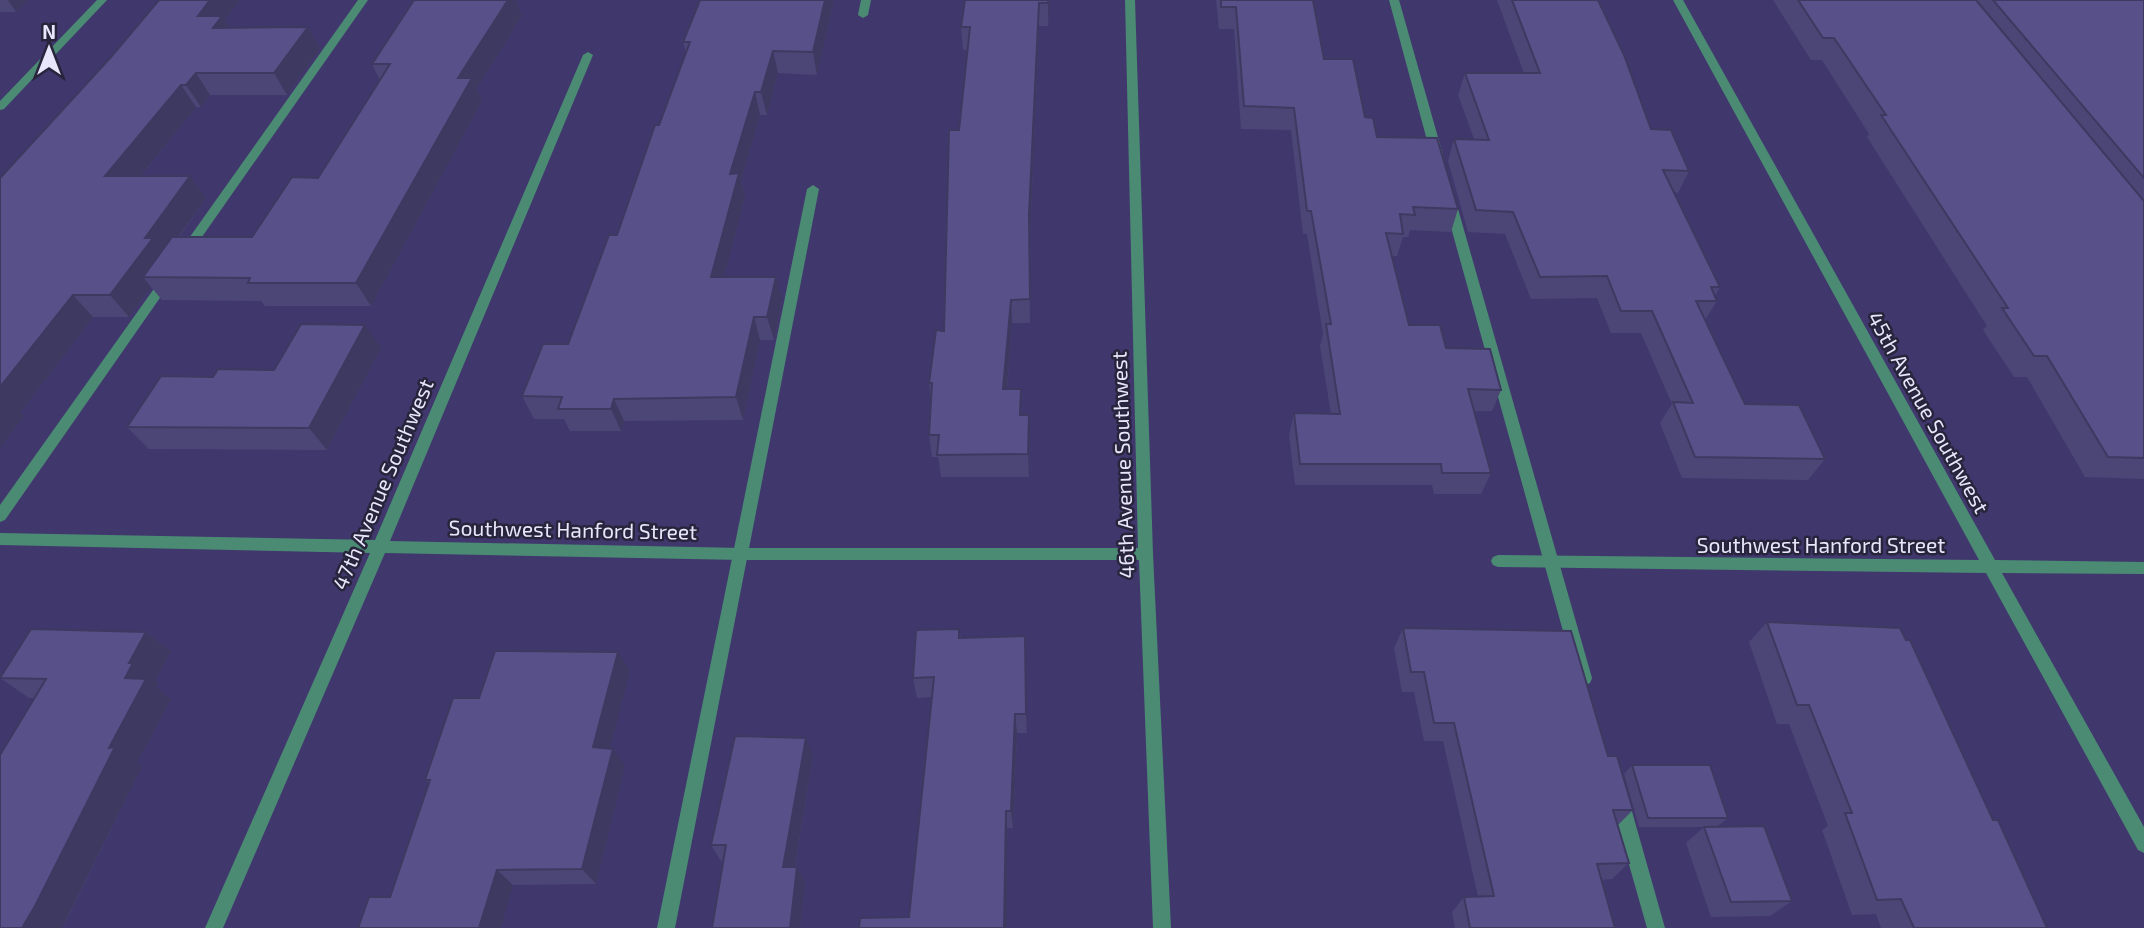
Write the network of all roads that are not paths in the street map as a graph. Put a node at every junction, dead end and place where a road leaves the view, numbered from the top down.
1 (102, 0) edge
2 (363, 0) edge
3 (866, 0) edge
4 (1130, 0) edge
5 (1394, 0) edge
6 (1678, 0) edge
7 (863, 15) dead end
8 (588, 55) dead end
9 (0, 107) edge
10 (813, 189) dead end
11 (0, 516) edge
12 (0, 539) edge
13 (381, 545) junction
14 (742, 554) junction
15 (1146, 554) junction
16 (1497, 561) dead end
17 (1551, 562) junction
18 (1989, 566) junction
19 (2144, 568) edge
20 (1587, 687) edge
21 (1614, 780) edge
22 (2144, 844) edge
23 (214, 928) edge
24 (666, 928) edge
25 (1162, 928) edge
26 (1656, 928) edge

1 - 9 street
2 - 11 street
3 - 7 street
4 - 15 street, 46th Avenue Southwest
5 - 17 street
6 - 18 street, 45th Avenue Southwest
8 - 13 street, 47th Avenue Southwest
10 - 14 street
12 - 13 street, Southwest Hanford Street
13 - 14 street, Southwest Hanford Street
13 - 23 street, 47th Avenue Southwest
14 - 15 street, Southwest Hanford Street
14 - 24 street
15 - 25 street, 46th Avenue Southwest
16 - 17 street, Southwest Hanford Street
17 - 18 street, Southwest Hanford Street
17 - 20 street
18 - 19 street, Southwest Hanford Street
18 - 22 street, 45th Avenue Southwest
21 - 26 street

